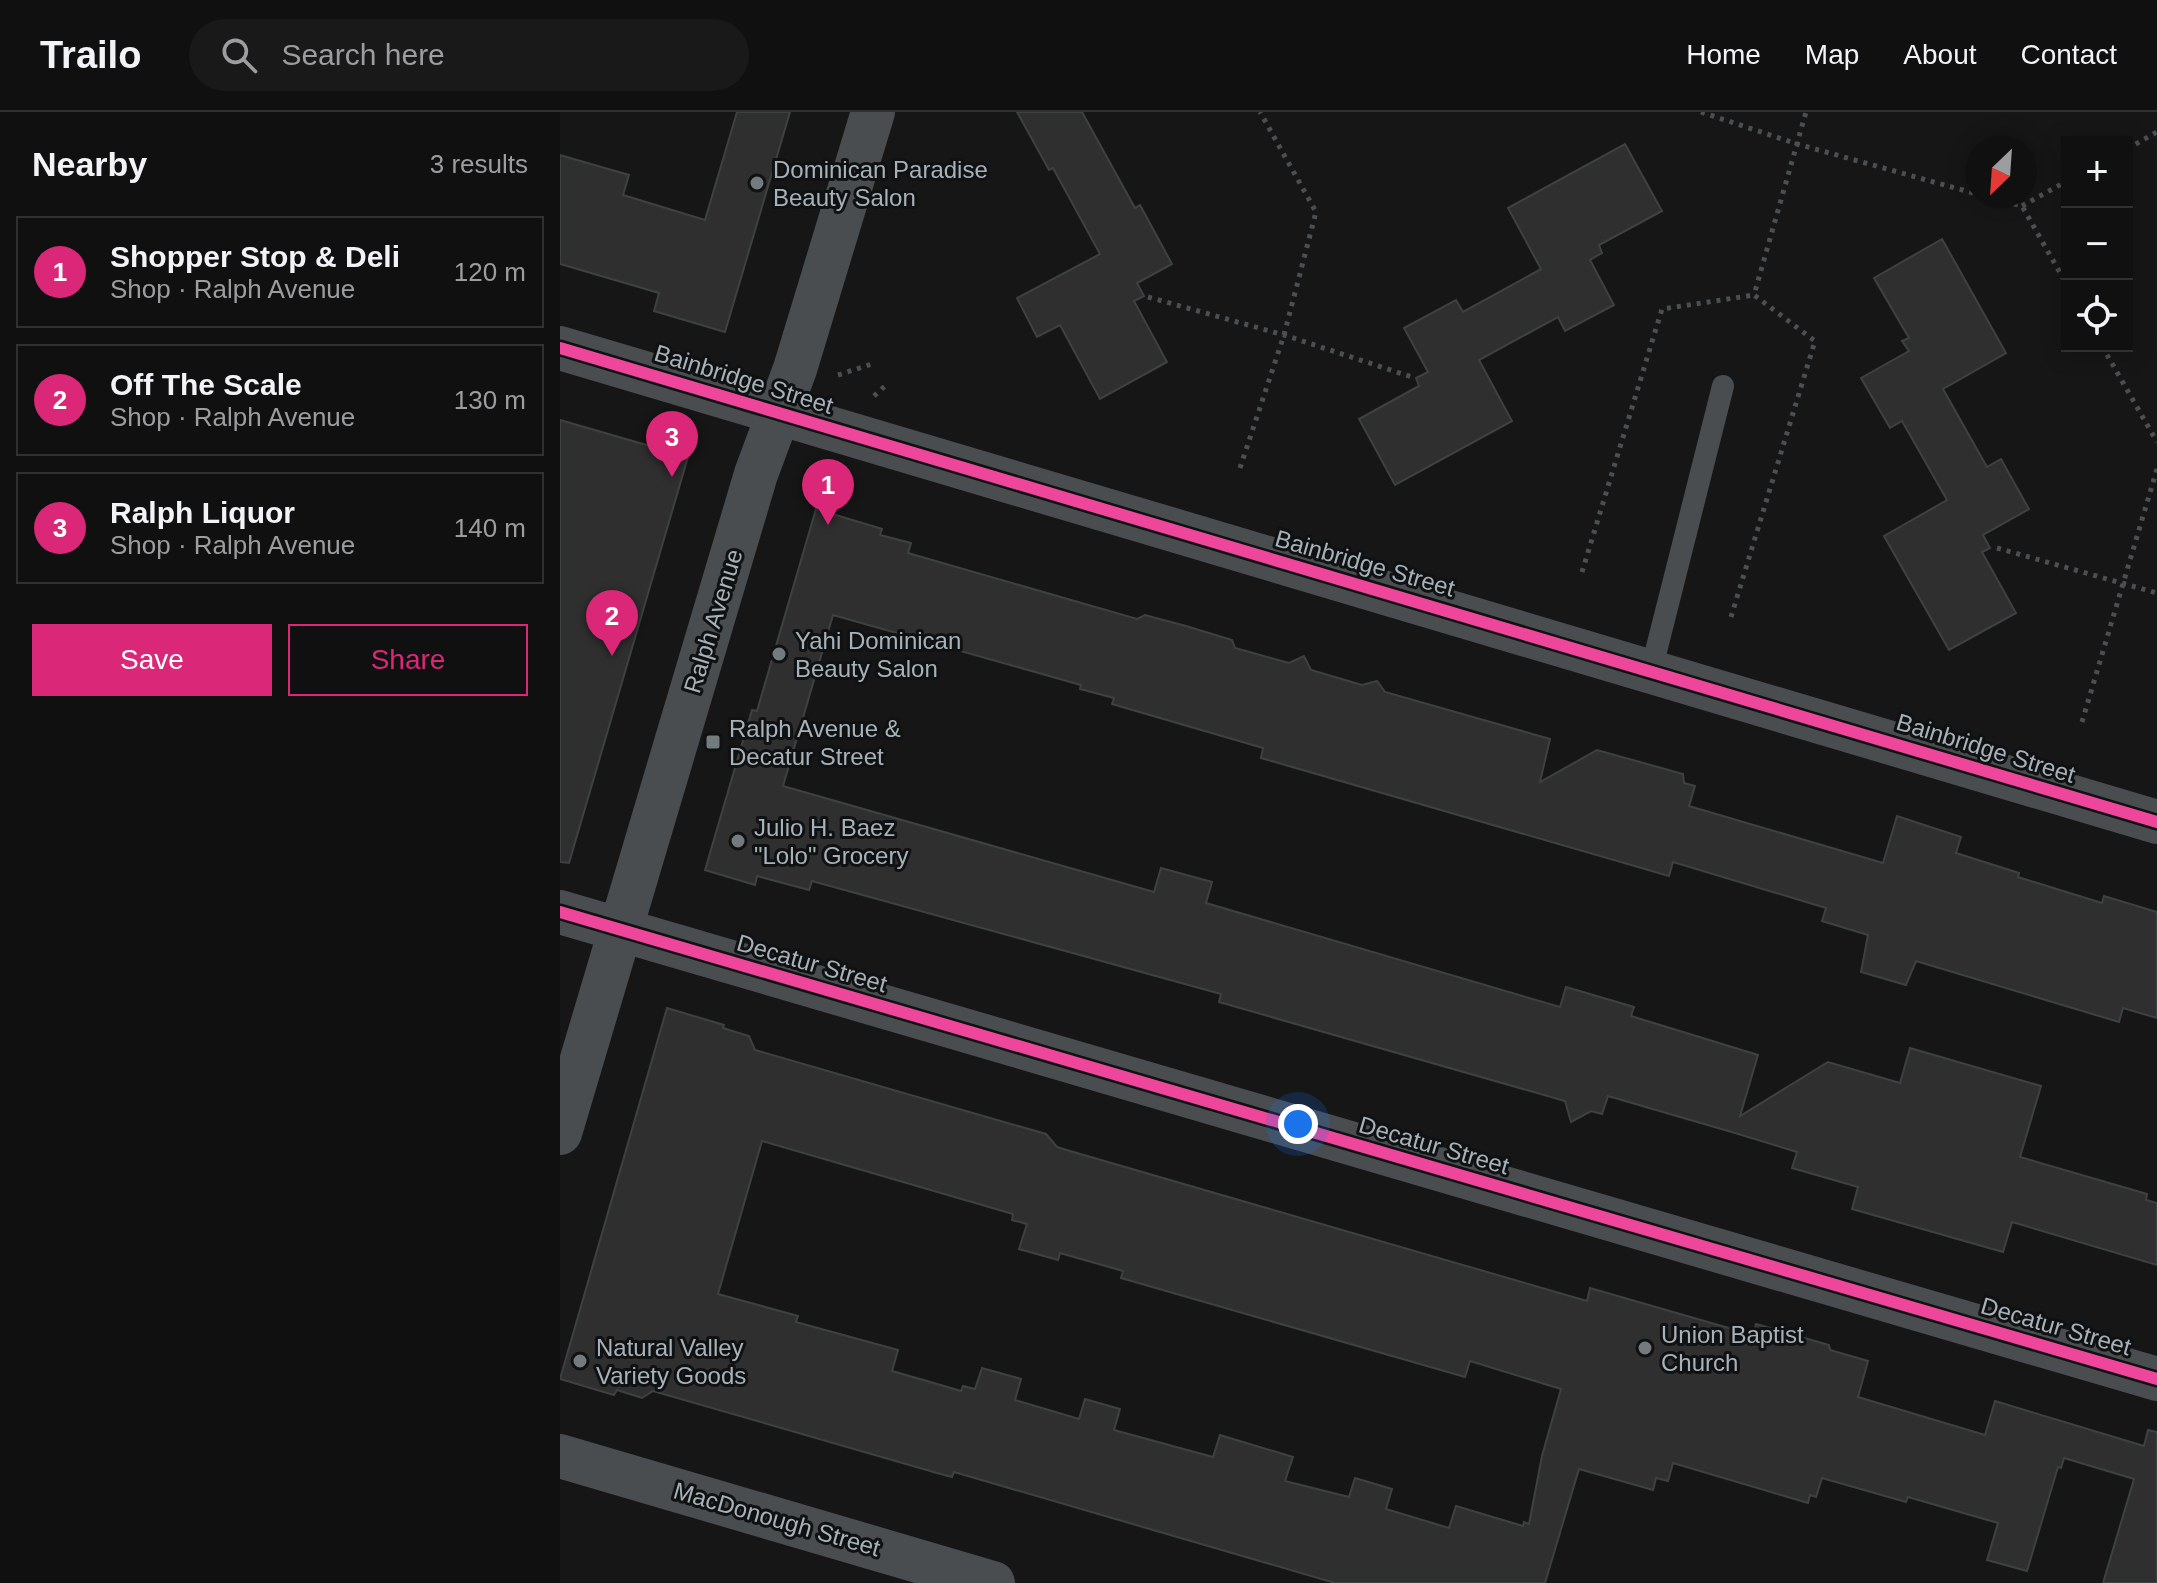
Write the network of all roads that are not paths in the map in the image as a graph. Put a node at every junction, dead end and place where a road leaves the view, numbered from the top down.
1 (873, 112) edge
2 (560, 348) edge
3 (1723, 386) dead end
4 (780, 412) junction
5 (1651, 671) junction
6 (2157, 822) edge
7 (560, 912) edge
8 (620, 930) junction
9 (560, 1133) edge
10 (2157, 1379) edge
11 (560, 1456) edge
12 (993, 1583) edge

1 - 4 street, Ralph Avenue
2 - 4 street, Bainbridge Street
3 - 5 lane
4 - 5 street, Bainbridge Street
4 - 8 street, Ralph Avenue
5 - 6 street, Bainbridge Street
7 - 8 street, Decatur Street
8 - 9 street, Ralph Avenue
8 - 10 street, Decatur Street
11 - 12 street, MacDonough Street

